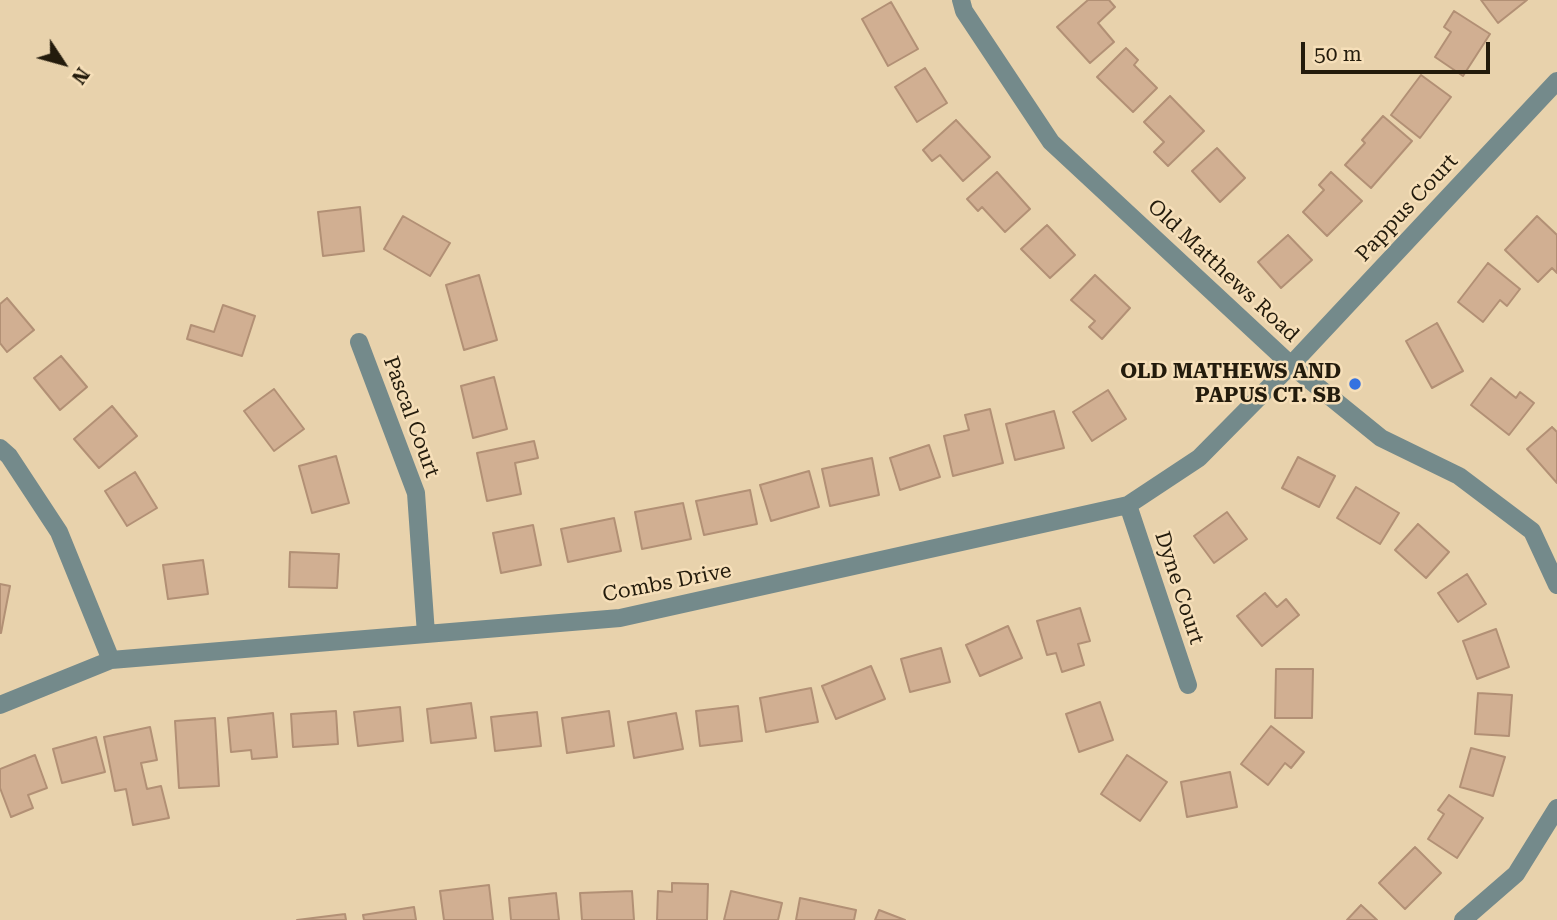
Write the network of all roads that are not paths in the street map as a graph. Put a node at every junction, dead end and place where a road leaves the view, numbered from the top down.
1 (961, 0) edge
2 (1557, 81) edge
3 (359, 342) dead end
4 (1291, 365) junction
5 (0, 447) edge
6 (1128, 505) junction
7 (1557, 585) edge
8 (426, 634) junction
9 (111, 660) junction
10 (1188, 685) dead end
11 (0, 705) edge
12 (1557, 808) edge
13 (1463, 920) edge

1 - 4 street, Old Matthews Road
2 - 4 street, Pappus Court
3 - 8 street, Pascal Court
4 - 6 street, Combs Drive
4 - 7 street, Old Matthews Road
5 - 9 street
6 - 8 street, Combs Drive
6 - 10 street, Dyne Court
8 - 9 street, Combs Drive
9 - 11 street, Combs Drive
12 - 13 street

